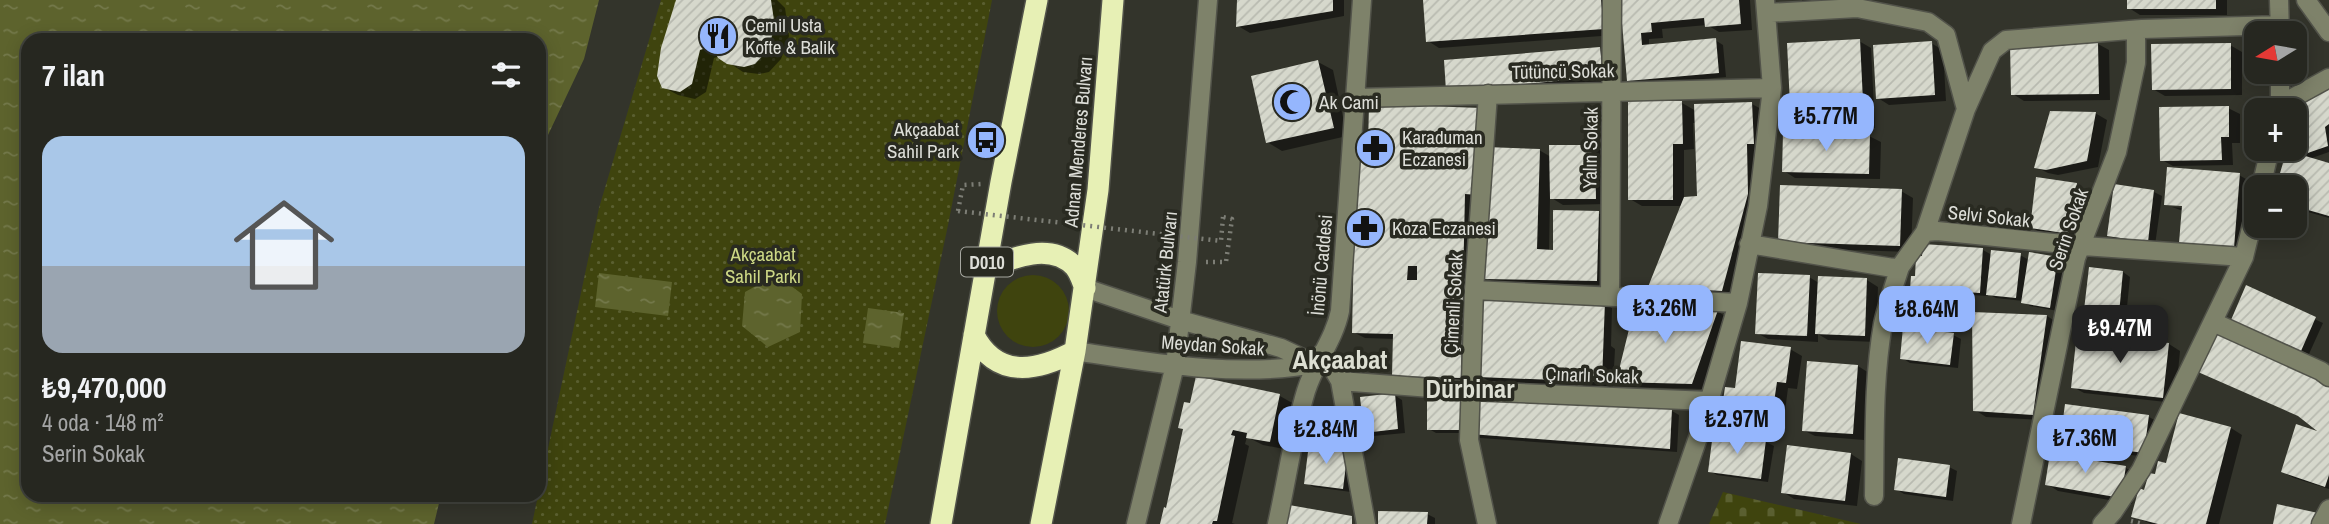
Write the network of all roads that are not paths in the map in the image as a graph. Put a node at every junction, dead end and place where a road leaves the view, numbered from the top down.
1 (1037, 0) edge
2 (1112, 0) edge
3 (1208, 0) edge
4 (1362, 0) edge
5 (1612, 0) edge
6 (2279, 0) edge
7 (2306, 0) edge
8 (1766, 7) edge
9 (2280, 21) edge
10 (2244, 29) edge
11 (2136, 30) junction
12 (2329, 32) edge
13 (2329, 78) edge
14 (1772, 88) junction
15 (1612, 91) junction
16 (1488, 94) junction
17 (1355, 98) junction
18 (2294, 98) edge
19 (1966, 108) junction
20 (1925, 232) junction
21 (2249, 238) edge
22 (1749, 244) junction
23 (2082, 246) junction
24 (2244, 257) junction
25 (1900, 267) junction
26 (986, 270) junction
27 (1085, 288) junction
28 (1474, 290) junction
29 (1610, 296) junction
30 (1738, 303) junction
31 (1180, 320) junction
32 (2213, 322) junction
33 (974, 335) junction
34 (1075, 351) junction
35 (1319, 358) junction
36 (1175, 366) junction
37 (2329, 377) edge
38 (1340, 381) junction
39 (1470, 391) junction
40 (1709, 401) junction
41 (1874, 496) dead end
42 (2329, 509) edge
43 (941, 524) edge
44 (1041, 524) edge
45 (1136, 524) edge
46 (1277, 524) edge
47 (1366, 524) edge
48 (1487, 524) edge
49 (1668, 524) edge
50 (2021, 524) edge
51 (2102, 524) edge
52 (2321, 524) edge

1 - 26 highway, D010
2 - 27 highway, Adnan Menderes Bulvarı
3 - 31 street, Atatürk Bulvarı
4 - 17 street, İnönü Caddesi
5 - 15 street, Yalın Sokak
6 - 9 street
7 - 12 street
8 - 14 street
8 - 19 street
10 - 11 street
11 - 19 street
11 - 23 street, Serin Sokak
13 - 18 street
14 - 15 street, Tütüncü Sokak
14 - 22 street
15 - 16 street, Tütüncü Sokak
15 - 29 street, Yalın Sokak
16 - 17 street, Tütüncü Sokak
16 - 28 street, Çimenli Sokak
17 - 35 street, İnönü Caddesi
19 - 20 street
20 - 23 street, Selvi Sokak
20 - 25 street, Selvi Sokak
21 - 24 street
22 - 25 street
22 - 30 street
23 - 24 street, Selvi Sokak
23 - 50 street, Serin Sokak
24 - 32 street
25 - 41 street, Selvi Sokak
26 - 27 highway, D010
26 - 33 highway, D010
27 - 31 street, Meydan Sokak
27 - 34 highway, Adnan Menderes Bulvarı
28 - 29 street
28 - 39 street, Çimenli Sokak
29 - 30 street
30 - 40 street
31 - 35 street, Meydan Sokak
31 - 36 street, Atatürk Bulvarı
32 - 37 street
32 - 51 street
33 - 34 highway
33 - 43 highway, D010
34 - 36 street, Meydan Sokak
34 - 44 highway, Adnan Menderes Bulvarı
35 - 36 street, Meydan Sokak
35 - 38 street
35 - 46 street, İnönü Caddesi
36 - 45 street, Atatürk Bulvarı
38 - 39 street, Çınarlı Sokak
38 - 47 street
39 - 40 street, Çınarlı Sokak
39 - 48 street, Çimenli Sokak
40 - 49 street
42 - 52 street

